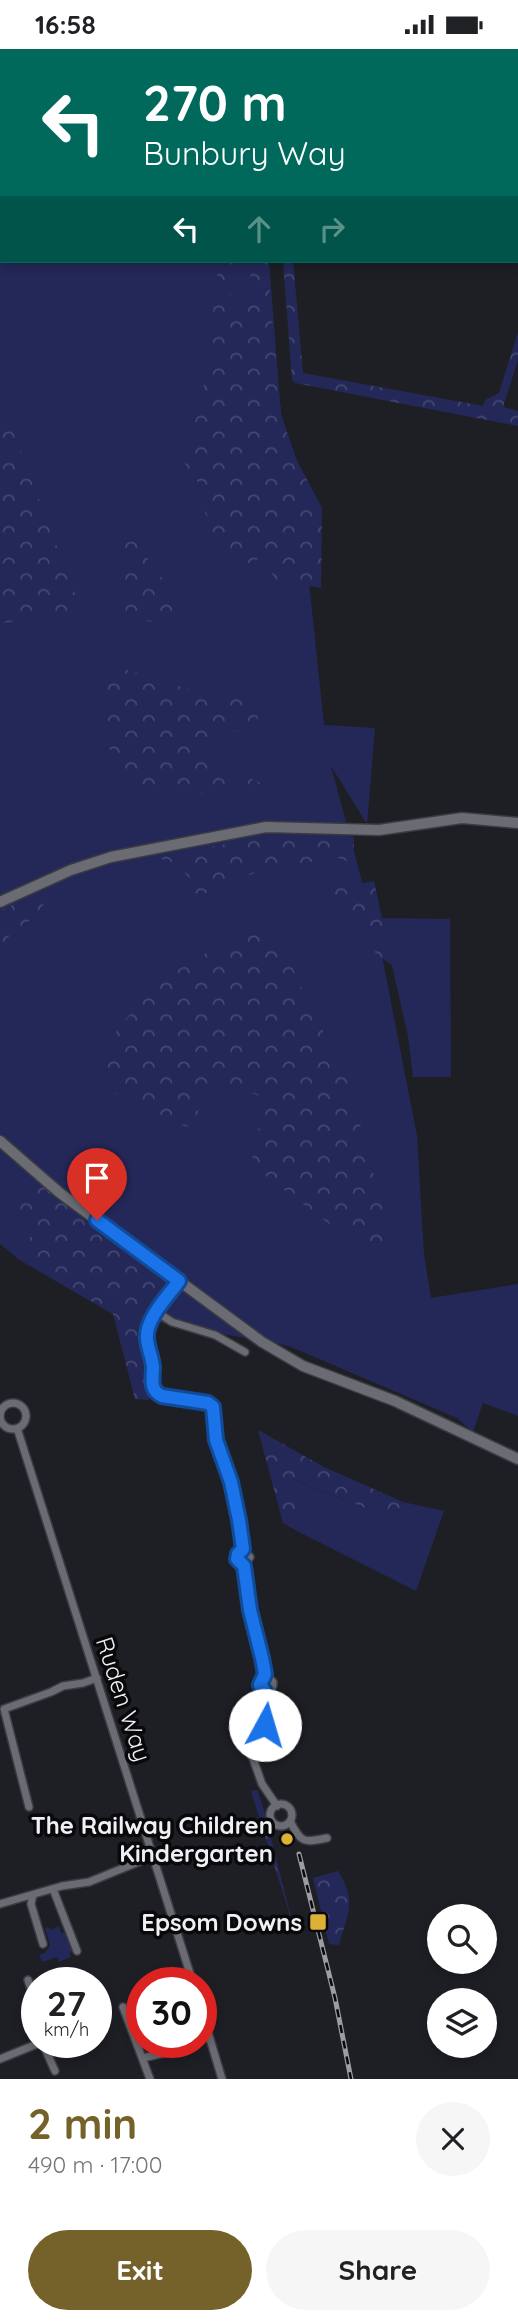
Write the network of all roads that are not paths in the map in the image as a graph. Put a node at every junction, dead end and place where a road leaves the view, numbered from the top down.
1 (518, 823) edge
2 (0, 902) edge
3 (0, 1141) edge
4 (179, 1281) junction
5 (157, 1312) junction
6 (245, 1352) dead end
7 (3, 1403) edge
8 (17, 1428) junction
9 (518, 1458) edge
10 (97, 1678) junction
11 (2, 1709) edge
12 (277, 1805) junction
13 (29, 1807) dead end
14 (290, 1821) junction
15 (327, 1838) dead end
16 (153, 1856) junction
17 (53, 1889) junction
18 (33, 1895) junction
19 (0, 1904) edge
20 (43, 1944) dead end
21 (77, 1951) dead end
22 (188, 1967) edge
23 (123, 2007) dead end
24 (126, 2015) edge
25 (143, 2058) edge
26 (214, 2058) edge
27 (0, 2059) edge
28 (55, 2071) dead end
29 (150, 2079) edge
30 (222, 2079) edge

1 - 2 main road
3 - 4 main road
4 - 5 street
4 - 9 main road
5 - 6 street
5 - 12 street
7 - 8 street, Ruden Way
7 - 8 street, Ruden Way
8 - 10 street, Ruden Way
10 - 11 street
10 - 16 street, Ruden Way
11 - 13 street
12 - 14 street
12 - 14 street
14 - 15 street
16 - 17 street
16 - 22 street, Ruden Way
17 - 18 street
17 - 21 street
18 - 19 street
18 - 20 street
23 - 24 street
25 - 29 street
26 - 30 street
27 - 28 street

